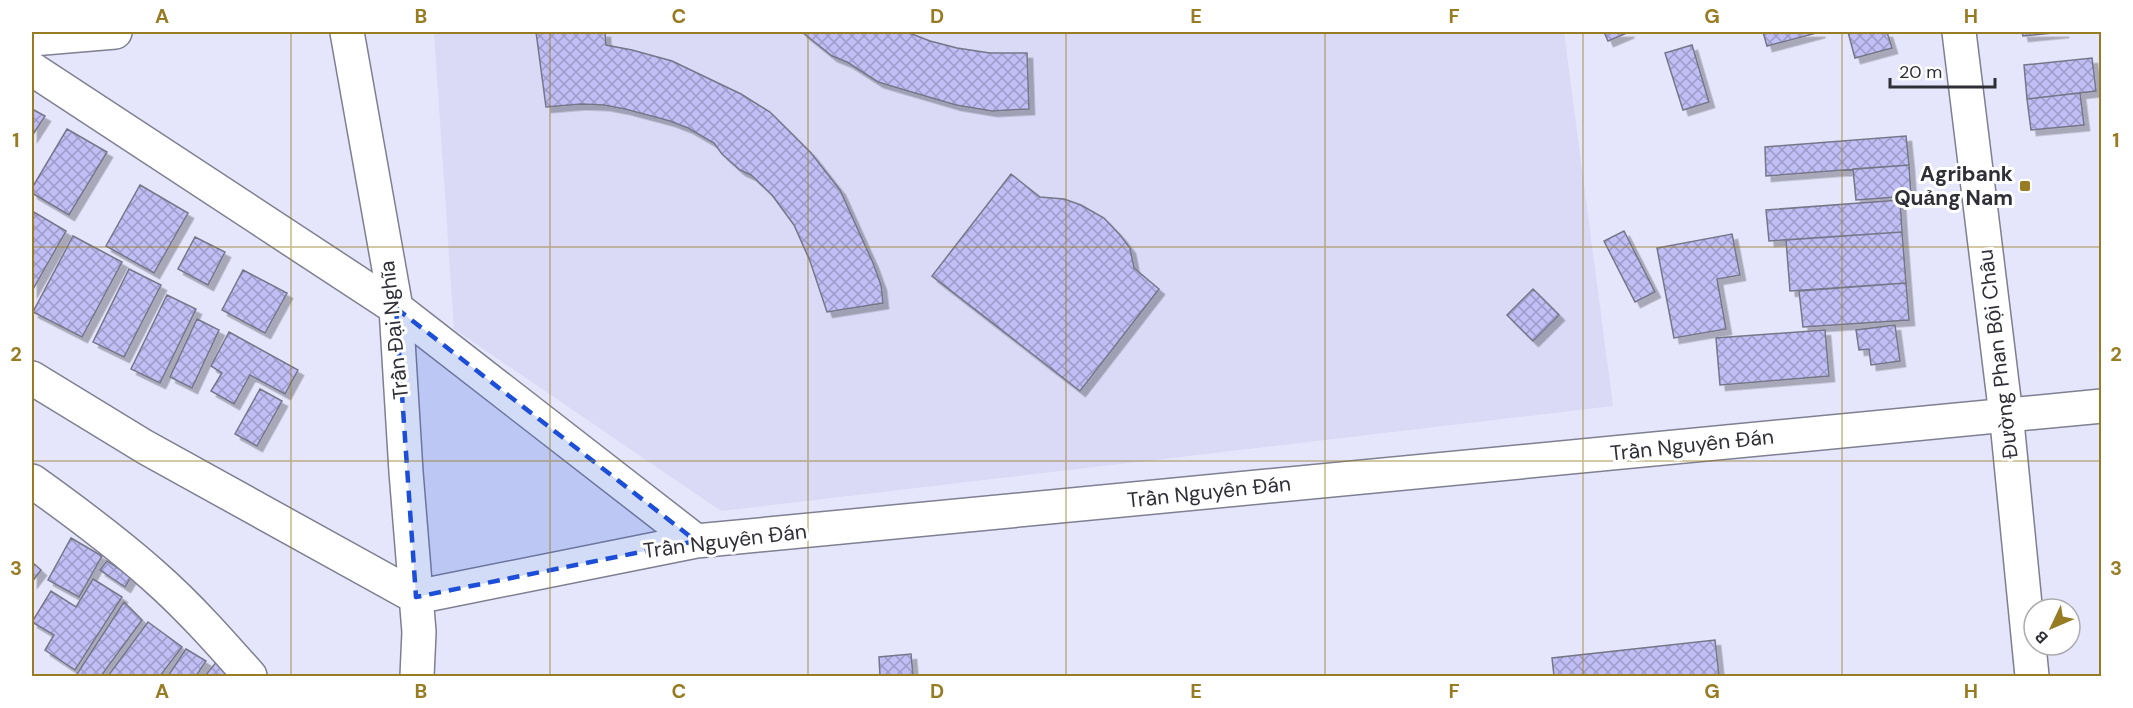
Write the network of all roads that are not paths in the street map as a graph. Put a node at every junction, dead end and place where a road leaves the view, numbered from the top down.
1 (115, 32) edge
2 (347, 32) edge
3 (1959, 32) edge
4 (32, 39) edge
5 (32, 69) edge
6 (396, 308) junction
7 (32, 378) edge
8 (2102, 406) edge
9 (2006, 414) junction
10 (32, 481) edge
11 (696, 541) junction
12 (416, 597) junction
13 (250, 676) edge
14 (417, 676) edge
15 (2032, 676) edge

1 - 4 street
2 - 6 street, Trần Đại Nghĩa
3 - 9 street, Đường Phan Bội Châu
5 - 6 street
6 - 11 street
6 - 12 street, Trần Đại Nghĩa
7 - 12 street
8 - 9 street, Trần Nguyên Đán
9 - 11 street, Trần Nguyên Đán
9 - 15 street, Đường Phan Bội Châu
10 - 13 street
11 - 12 street, Trần Nguyên Đán
12 - 14 street, Trần Đại Nghĩa

